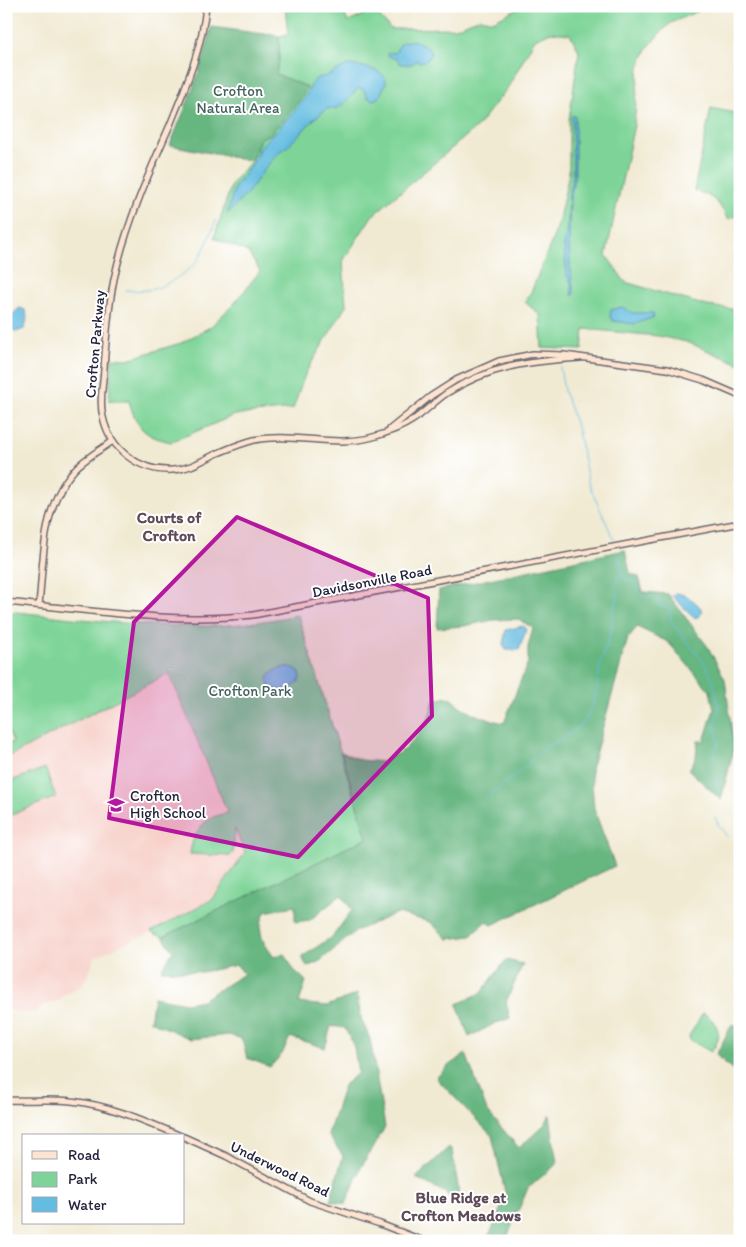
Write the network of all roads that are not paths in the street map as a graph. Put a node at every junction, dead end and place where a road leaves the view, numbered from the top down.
1 (206, 6) edge
2 (740, 396) edge
3 (113, 441) junction
4 (740, 523) edge
5 (6, 602) edge
6 (39, 605) junction
7 (6, 1100) edge
8 (177, 1134) edge
9 (185, 1137) edge
10 (424, 1241) edge

1 - 3 street, Crofton Parkway
2 - 3 street, Crofton Parkway
3 - 6 street
4 - 6 street, Davidsonville Road
5 - 6 street, Davidsonville Road
7 - 8 street, Underwood Road
9 - 10 street, Underwood Road

